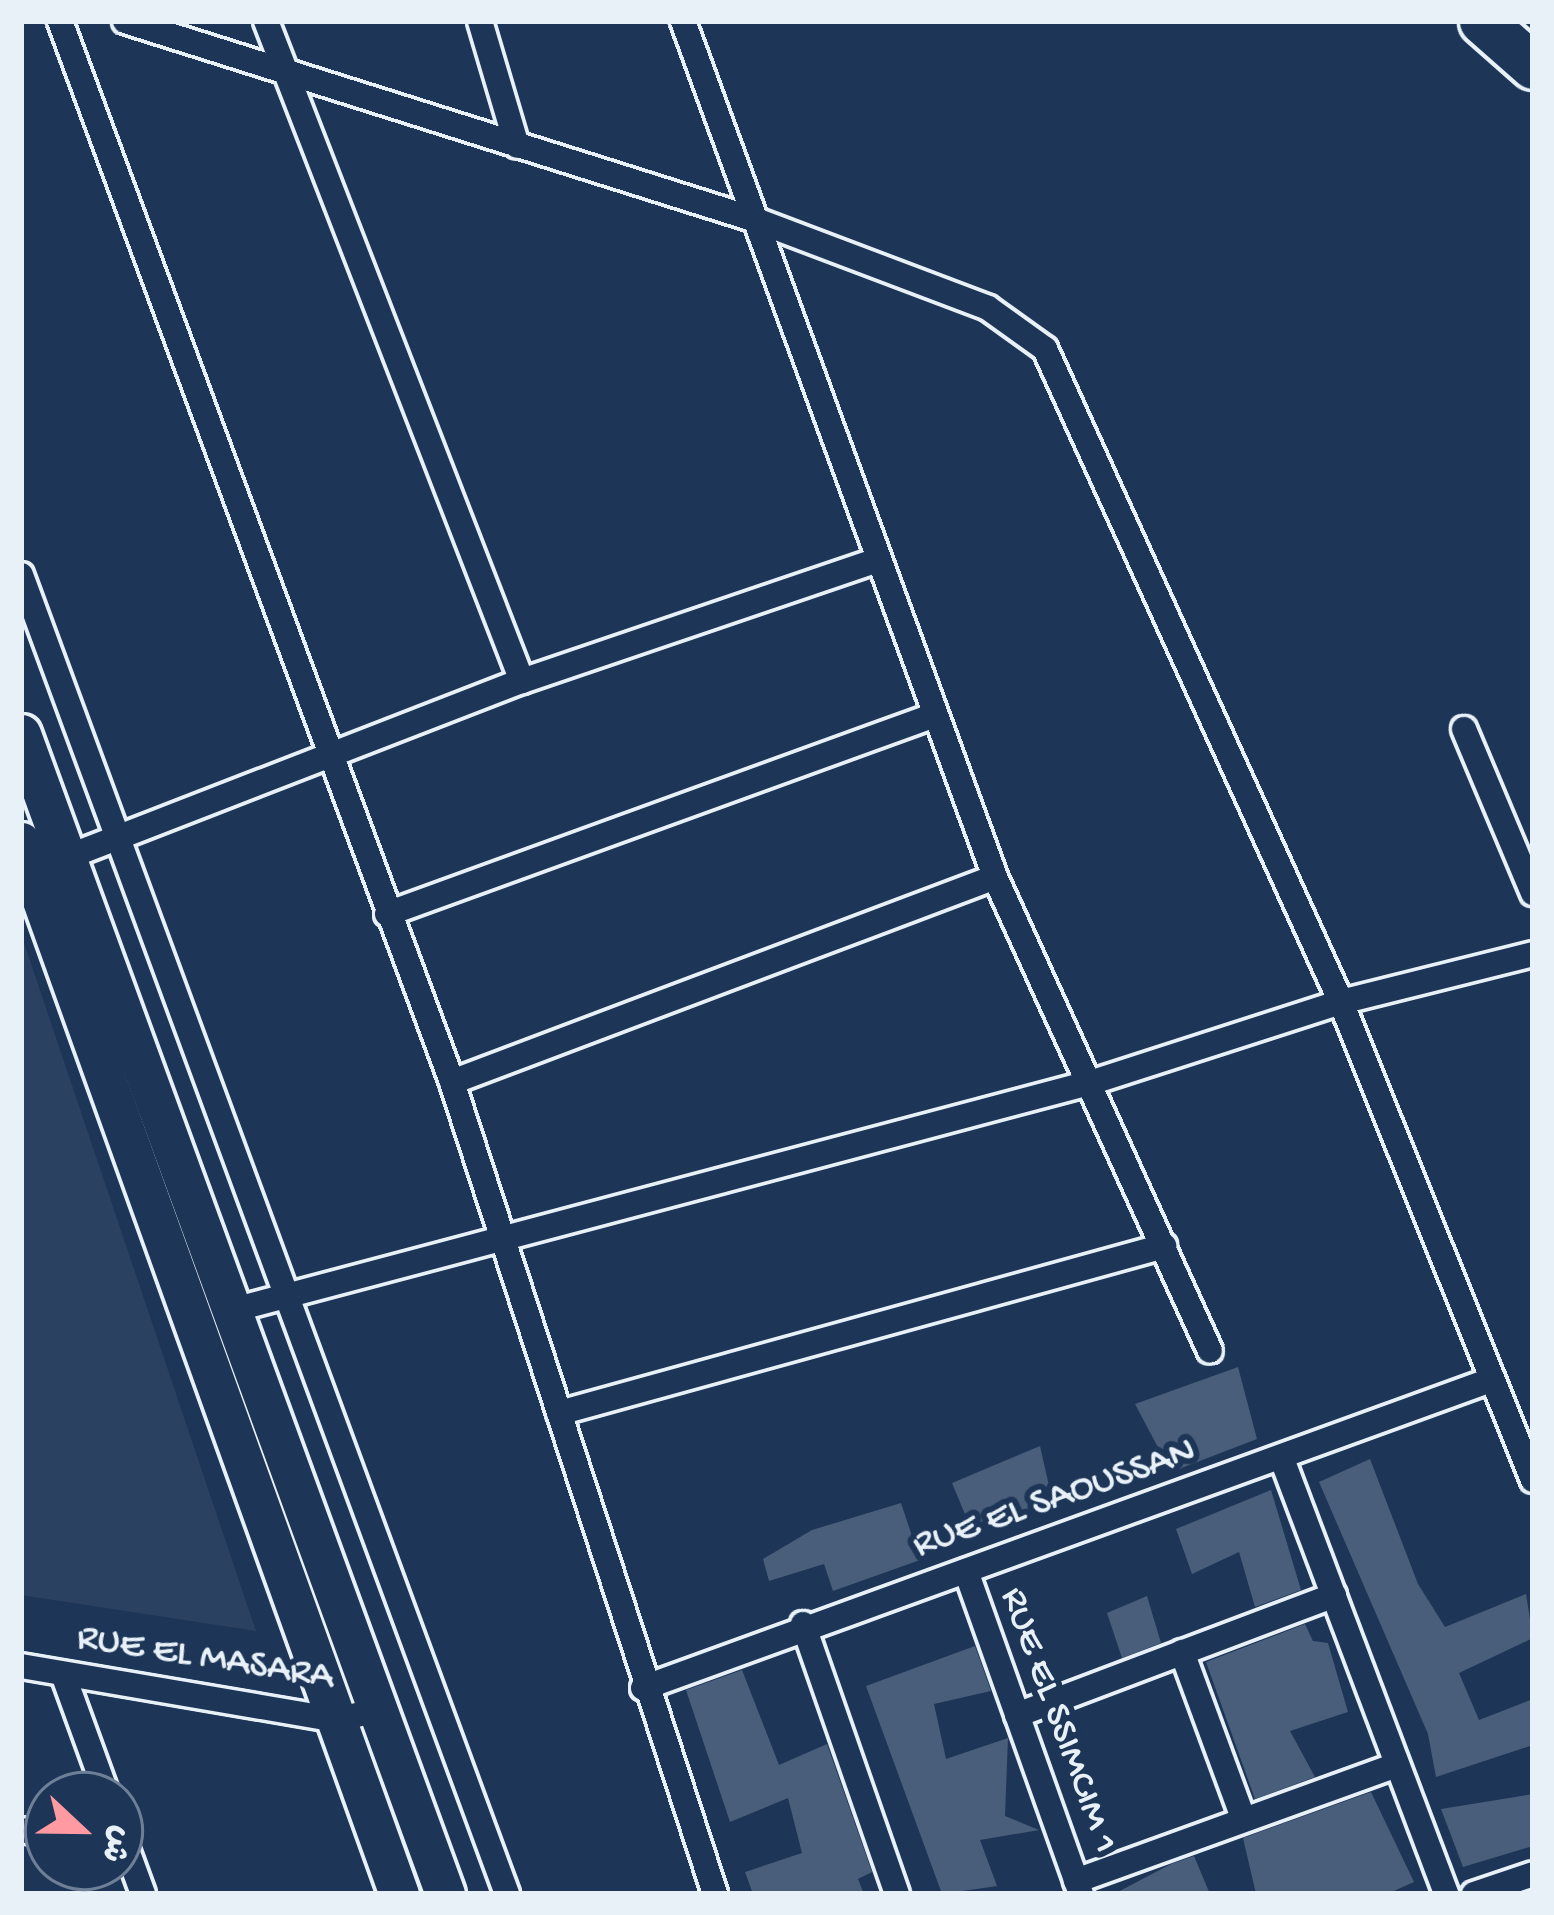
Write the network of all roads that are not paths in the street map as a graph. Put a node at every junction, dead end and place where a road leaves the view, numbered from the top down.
1 (60, 21) edge
2 (124, 21) edge
3 (266, 21) edge
4 (480, 21) edge
5 (683, 21) edge
6 (1482, 21) edge
7 (1533, 66) edge
8 (285, 74) junction
9 (517, 146) junction
10 (752, 219) junction
11 (877, 560) junction
12 (21, 575) edge
13 (522, 681) junction
14 (935, 715) junction
15 (1464, 729) dead end
16 (21, 734) edge
17 (330, 759) junction
18 (118, 836) junction
19 (21, 842) edge
20 (65, 858) junction
21 (995, 877) junction
22 (1533, 893) edge
23 (387, 914) junction
24 (1533, 954) edge
25 (1341, 1002) junction
26 (452, 1082) junction
27 (1093, 1082) junction
28 (504, 1234) junction
29 (1164, 1246) junction
30 (290, 1292) junction
31 (232, 1310) junction
32 (1210, 1351) dead end
33 (1491, 1381) junction
34 (559, 1413) junction
35 (1282, 1460) junction
36 (1533, 1480) edge
37 (966, 1571) junction
38 (1334, 1595) junction
39 (803, 1624) junction
40 (1182, 1652) junction
41 (21, 1666) edge
42 (62, 1673) junction
43 (643, 1688) junction
44 (377, 1710) junction
45 (1017, 1715) junction
46 (336, 1720) junction
47 (1397, 1765) junction
48 (98, 1771) edge
49 (1244, 1818) junction
50 (1533, 1874) edge
51 (1079, 1888) edge
52 (399, 1894) edge
53 (445, 1894) edge
54 (507, 1894) edge
55 (716, 1894) edge
56 (897, 1894) edge
57 (1445, 1894) edge
58 (1474, 1894) edge

1 - 17 street
2 - 8 street
3 - 8 street
4 - 9 street
5 - 10 street
6 - 7 highway
8 - 9 street
8 - 13 street
9 - 10 street
10 - 11 street
10 - 25 street
11 - 13 street
11 - 14 street
12 - 18 street
13 - 17 street
14 - 21 street
14 - 23 street
15 - 22 street
16 - 20 main road
17 - 18 street
17 - 23 street
18 - 20 street
18 - 30 street
19 - 46 main road
20 - 31 main road
21 - 26 street
21 - 27 street
23 - 26 street
24 - 25 street
25 - 27 street
25 - 33 street
26 - 28 street
27 - 28 street
27 - 29 street
28 - 30 street
28 - 34 street
29 - 32 street
29 - 34 street
30 - 31 street
30 - 54 street
31 - 44 main road
33 - 35 street, RUE EL SAOUSSAN
33 - 36 street
34 - 43 street
35 - 37 street, RUE EL SAOUSSAN
35 - 38 street
37 - 39 street, RUE EL SAOUSSAN
37 - 45 street, RUE EL SSIMCIM 1
38 - 40 street
38 - 47 street
39 - 43 street, RUE EL SAOUSSAN
39 - 56 street
40 - 45 street
40 - 49 street
41 - 42 street, RUE EL MASARA
42 - 46 street, RUE EL MASARA
42 - 48 street
43 - 55 street
44 - 46 street, RUE EL MASARA
44 - 53 main road
45 - 51 street, RUE EL SSIMCIM 1
46 - 52 main road
47 - 49 street
47 - 57 street
49 - 51 street
50 - 58 street

